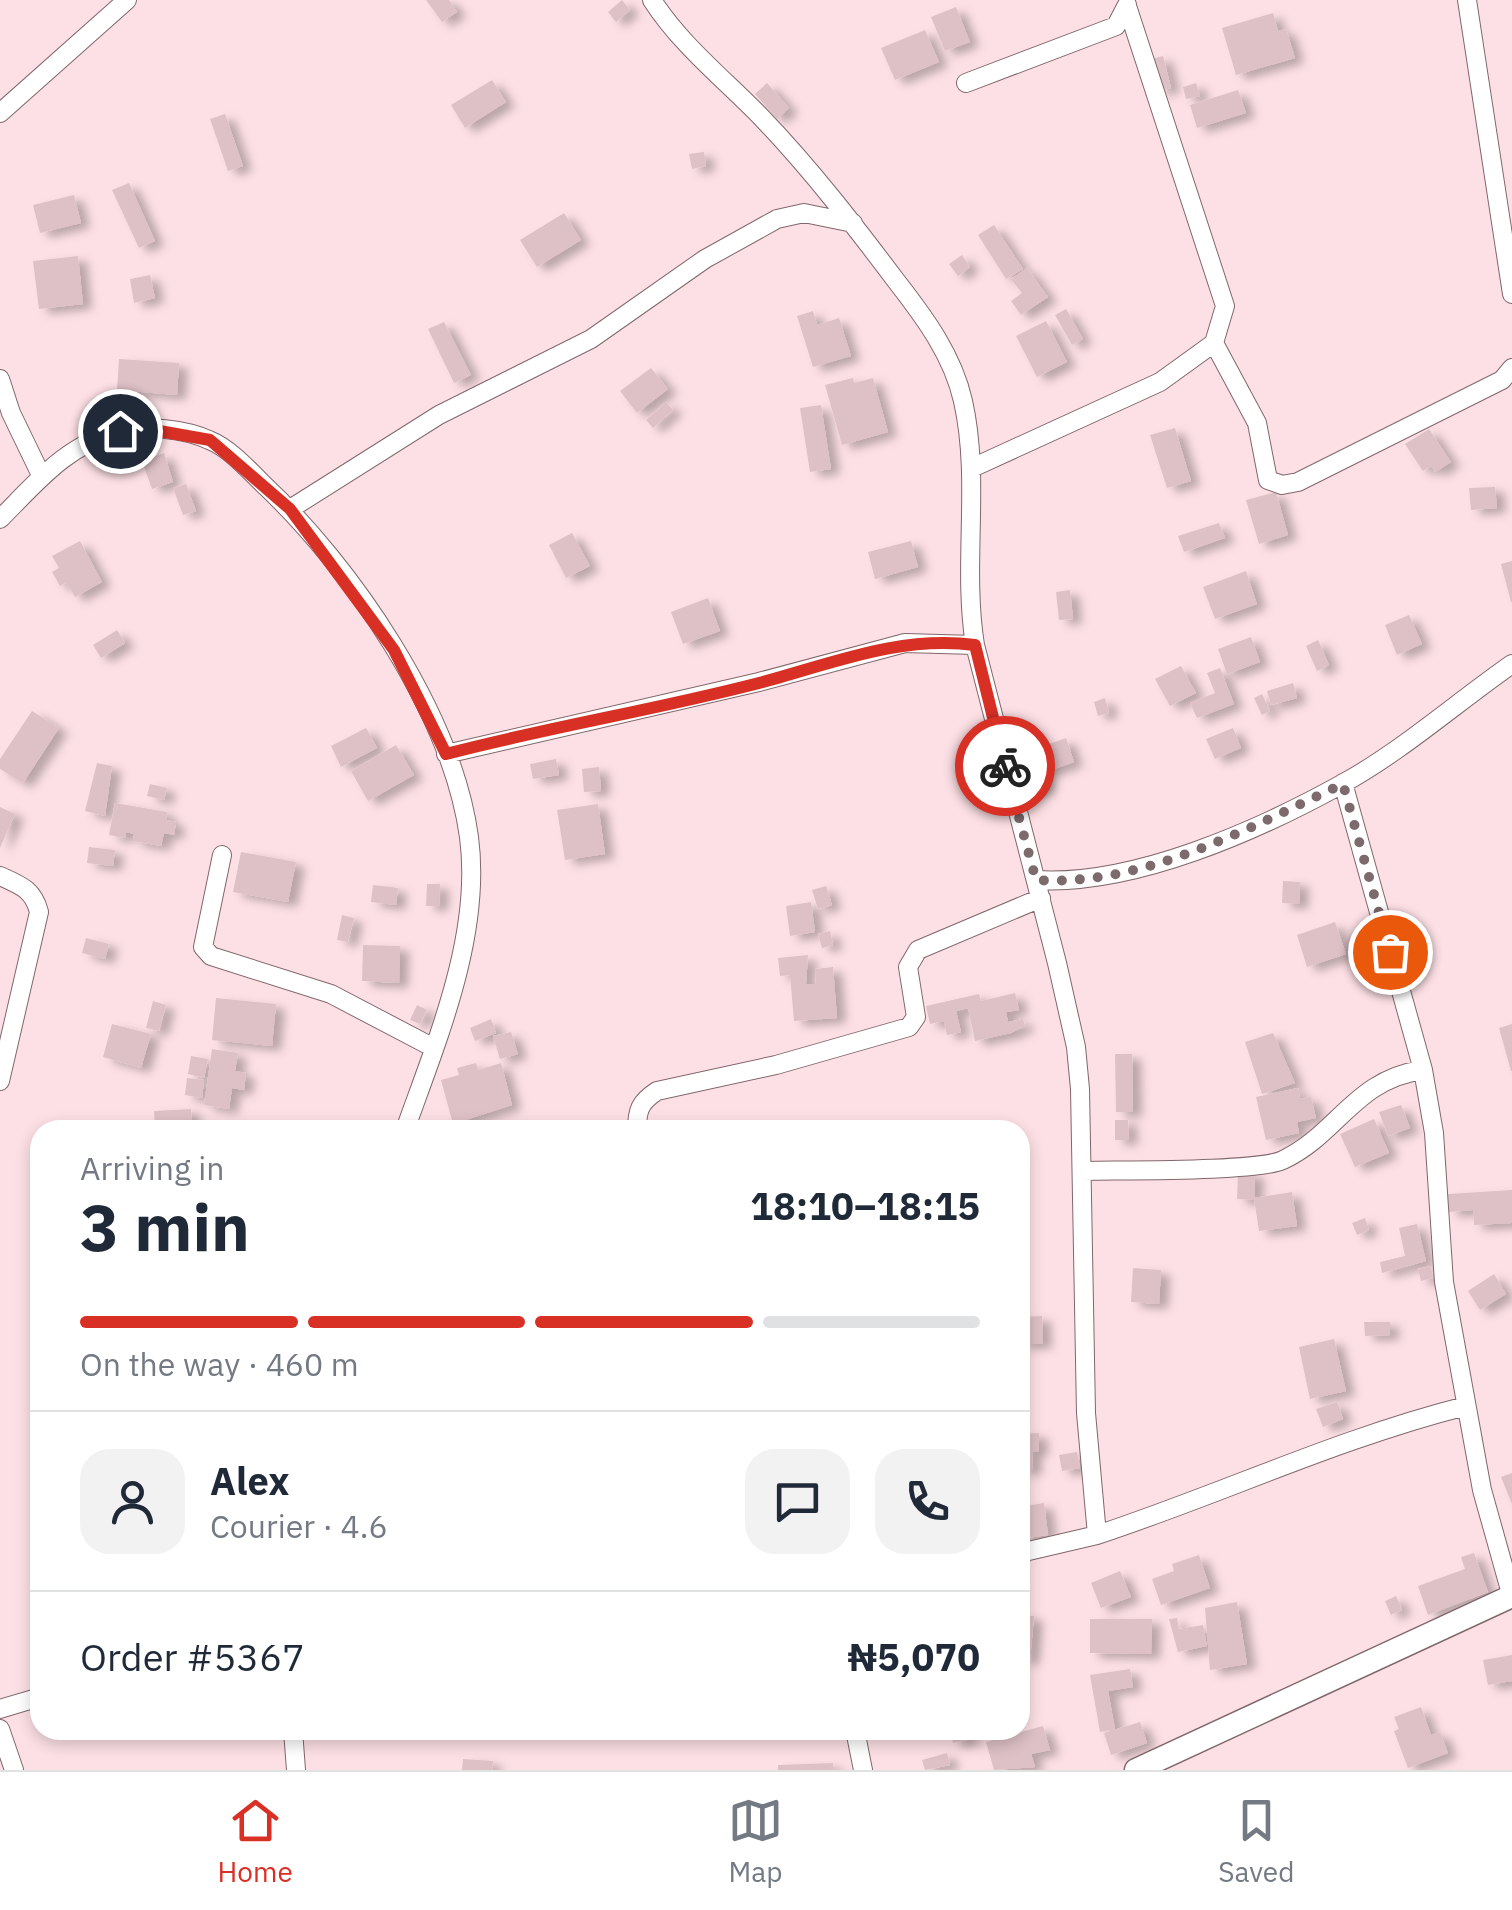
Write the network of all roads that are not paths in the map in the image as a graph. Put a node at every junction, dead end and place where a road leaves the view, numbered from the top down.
1 (127, 0) edge
2 (652, 0) edge
3 (1467, 0) edge
4 (1126, 3) edge
5 (966, 83) dead end
6 (0, 113) edge
7 (853, 223) junction
8 (1512, 294) edge
9 (1214, 342) junction
10 (1512, 368) edge
11 (0, 378) edge
12 (972, 468) junction
13 (40, 475) junction
14 (290, 509) junction
15 (0, 520) edge
16 (975, 645) junction
17 (1512, 664) edge
18 (446, 754) junction
19 (1343, 784) junction
20 (222, 855) dead end
21 (0, 876) edge
22 (1038, 889) junction
23 (434, 1048) junction
24 (1423, 1070) junction
25 (0, 1081) edge
26 (409, 1120) edge
27 (637, 1120) edge
28 (1082, 1171) junction
29 (1466, 1406) junction
30 (1097, 1534) junction
31 (1030, 1551) edge
32 (1512, 1596) edge
33 (30, 1700) edge
34 (0, 1709) edge
35 (0, 1729) edge
36 (294, 1740) edge
37 (857, 1740) edge
38 (14, 1770) edge
39 (296, 1770) edge
40 (863, 1770) edge
41 (1136, 1770) edge

1 - 6 street
2 - 7 street
3 - 8 street
4 - 5 street
4 - 9 street
7 - 12 street
7 - 14 street
9 - 10 street
9 - 12 street
11 - 13 street
12 - 16 street
13 - 14 street
13 - 15 street
14 - 18 street
16 - 18 street
16 - 22 street
17 - 19 street
18 - 23 street
19 - 22 street
19 - 24 street
20 - 23 street
21 - 25 street
22 - 27 street
22 - 28 street
23 - 26 street
24 - 28 street
24 - 29 street
28 - 30 street
29 - 30 street
29 - 32 street
30 - 31 street
32 - 41 main road
33 - 34 street
35 - 38 street
36 - 39 street
37 - 40 street

